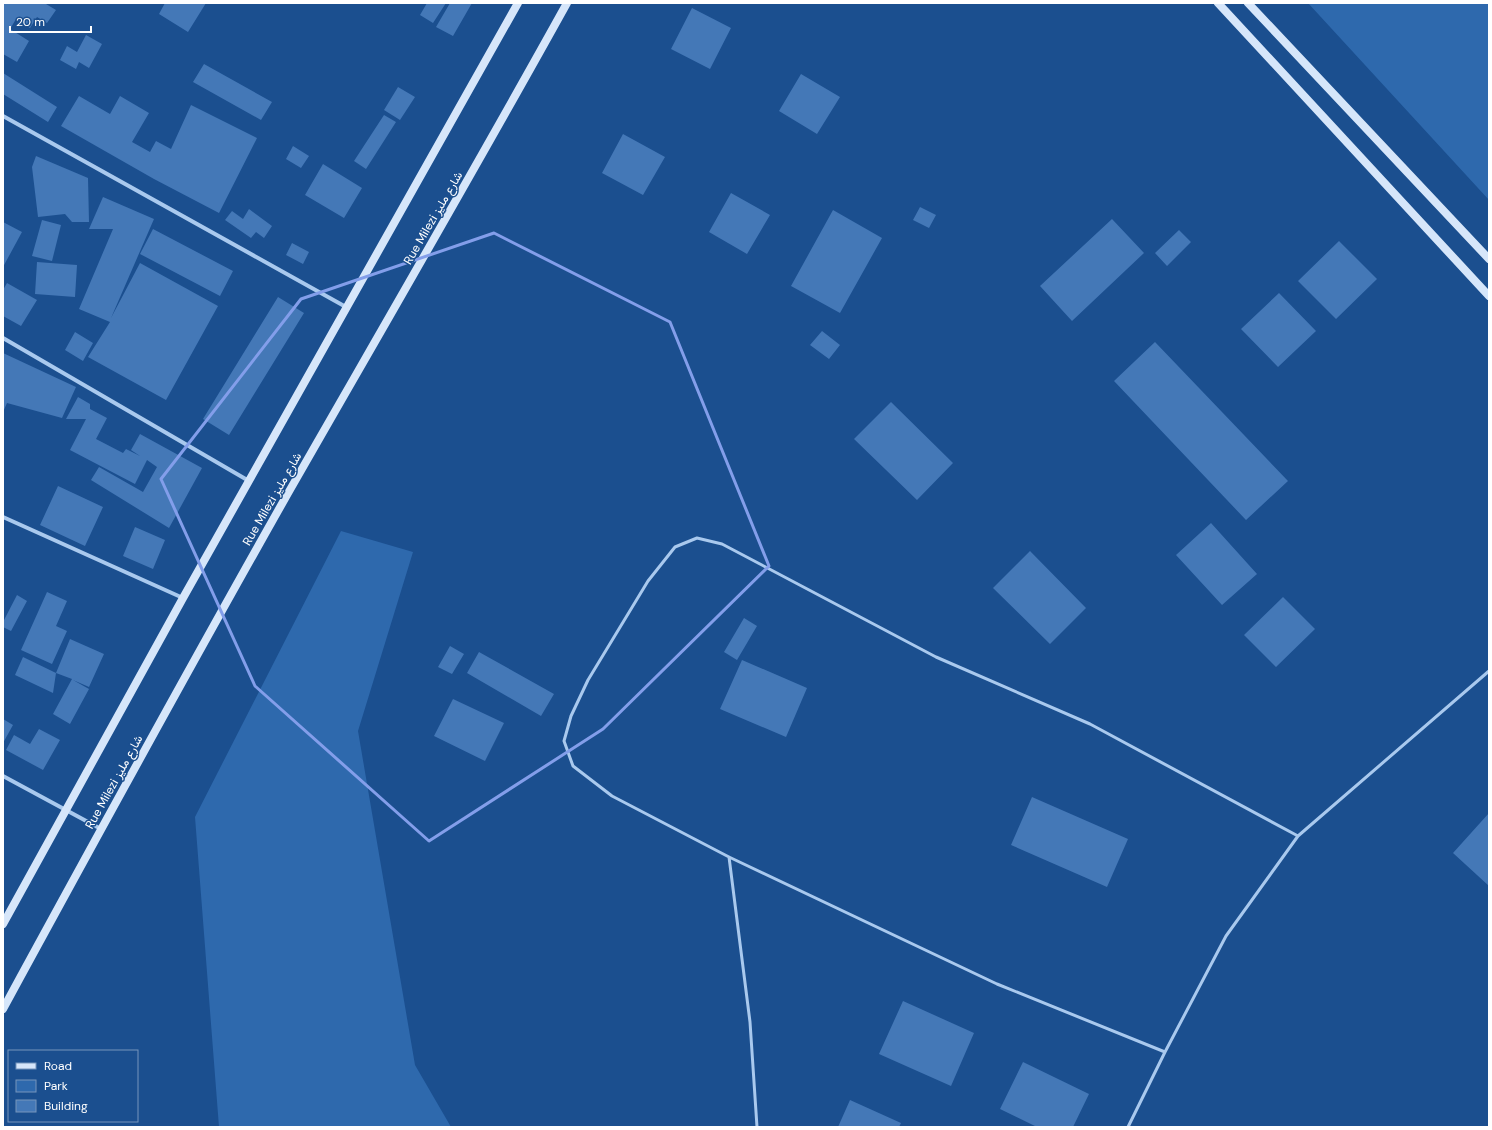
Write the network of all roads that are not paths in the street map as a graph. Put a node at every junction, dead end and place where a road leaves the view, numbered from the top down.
1 (518, 3) edge
2 (566, 3) edge
3 (1218, 3) edge
4 (1248, 3) edge
5 (3, 116) edge
6 (1489, 259) edge
7 (1489, 296) edge
8 (346, 307) junction
9 (3, 338) edge
10 (249, 481) junction
11 (3, 517) edge
12 (183, 598) junction
13 (1489, 671) edge
14 (3, 776) edge
15 (67, 811) junction
16 (101, 829) junction
17 (1298, 836) junction
18 (729, 857) junction
19 (3, 924) edge
20 (3, 1009) edge
21 (1165, 1052) junction
22 (757, 1127) edge
23 (1128, 1127) edge

1 - 8 street
2 - 16 street, Rue Milezi شارع مليز
3 - 7 street
4 - 6 street
5 - 8 street
8 - 10 street
9 - 10 street
10 - 12 street
11 - 12 street
12 - 15 street
13 - 17 lane
14 - 15 street
15 - 16 street
15 - 19 street
16 - 20 street, Rue Milezi شارع مليز
17 - 18 lane
17 - 21 lane
18 - 21 lane
18 - 22 lane
21 - 23 lane

